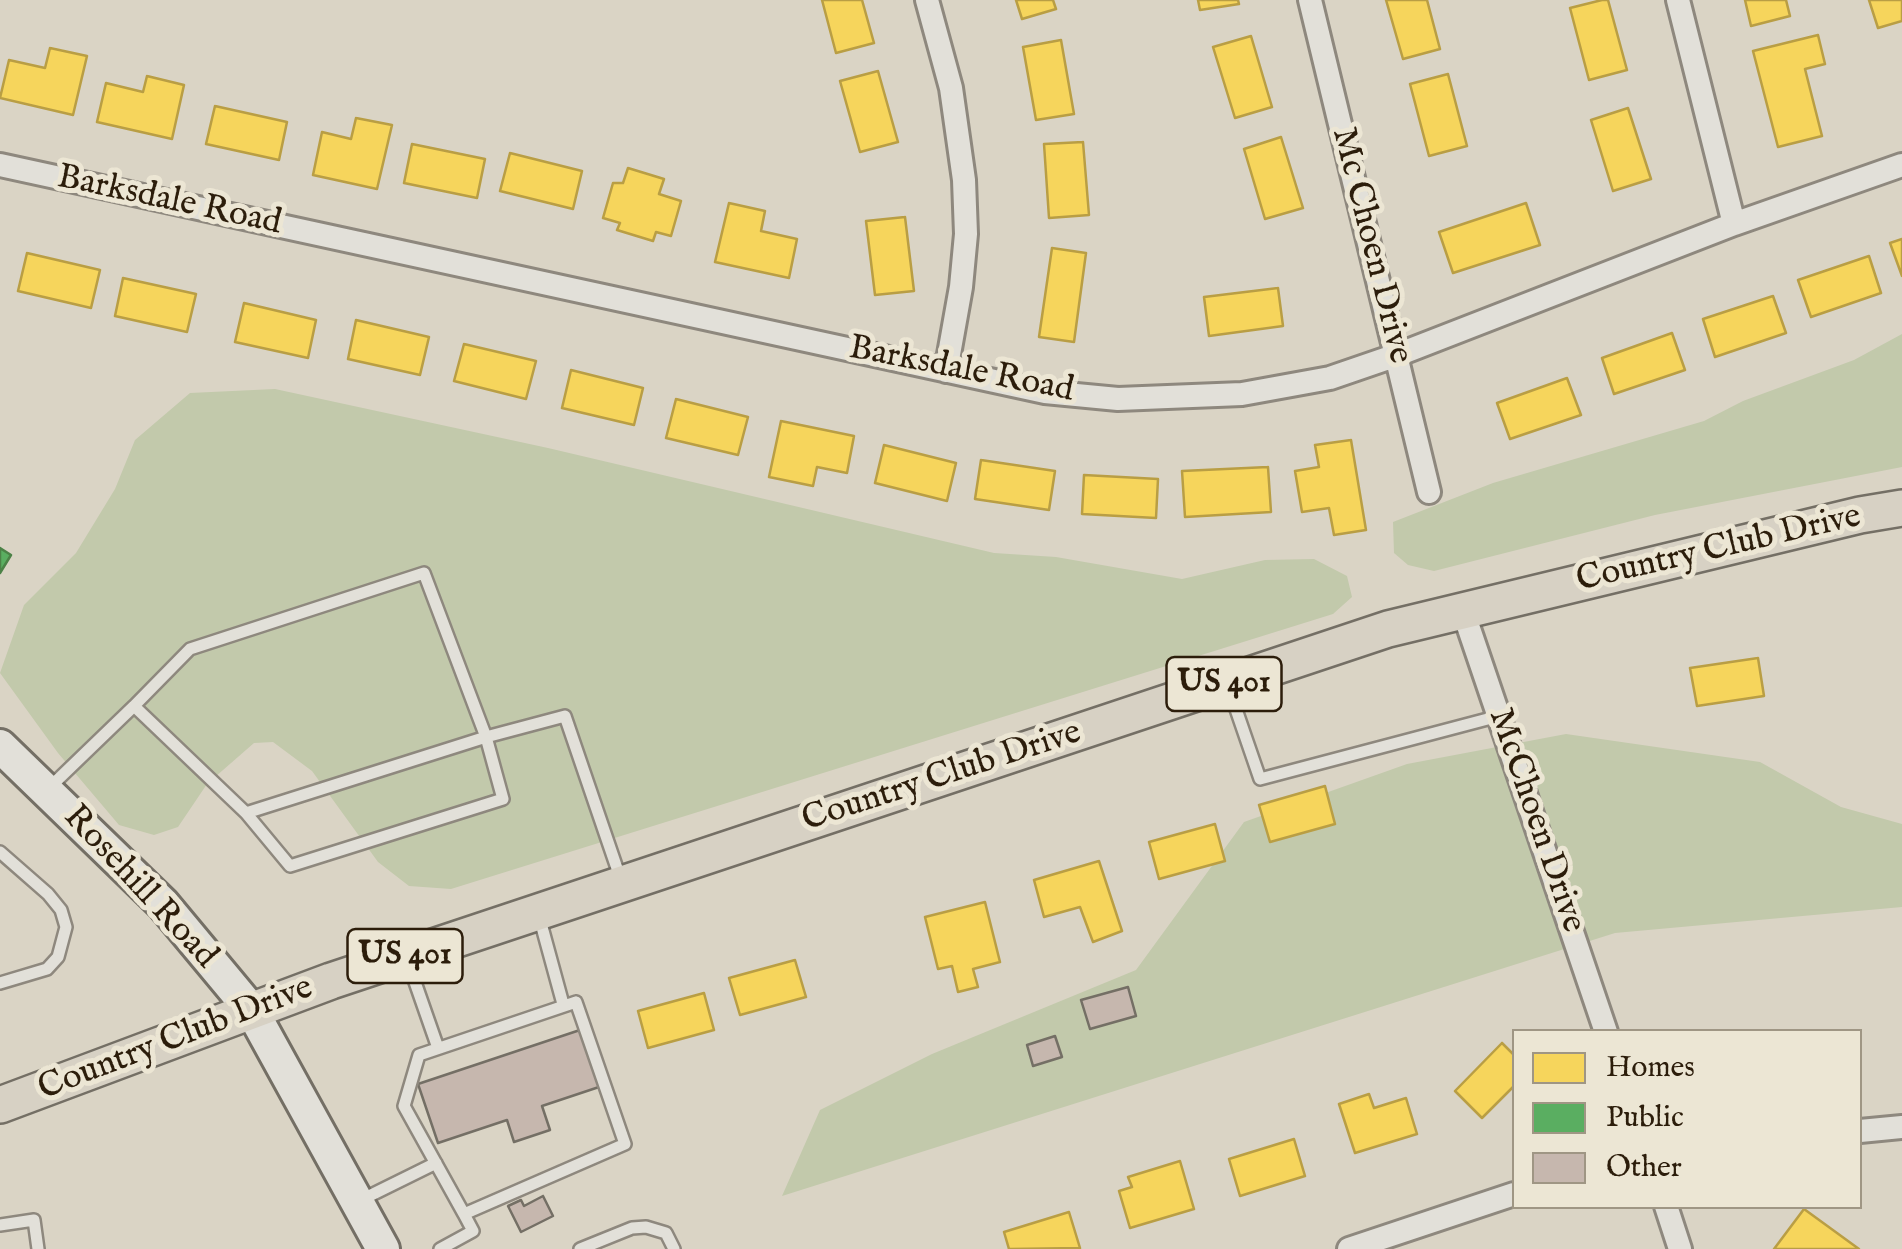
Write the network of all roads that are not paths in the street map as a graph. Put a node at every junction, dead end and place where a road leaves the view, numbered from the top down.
1 (927, 0) edge
2 (1310, 0) edge
3 (1678, 0) edge
4 (0, 165) edge
5 (1902, 165) edge
6 (1734, 224) junction
7 (1397, 355) junction
8 (946, 371) junction
9 (1429, 492) dead end
10 (1902, 508) edge
11 (1463, 611) junction
12 (1226, 683) junction
13 (134, 706) junction
14 (1499, 716) junction
15 (486, 737) junction
16 (0, 746) edge
17 (337, 784) junction
18 (47, 790) junction
19 (342, 797) dead end
20 (444, 800) dead end
21 (412, 811) dead end
22 (246, 813) junction
23 (450, 816) junction
24 (385, 821) dead end
25 (416, 826) junction
26 (390, 834) junction
27 (0, 852) edge
28 (622, 884) junction
29 (538, 912) junction
30 (406, 956) junction
31 (0, 982) edge
32 (563, 1004) junction
33 (252, 1011) junction
34 (1605, 1029) edge
35 (438, 1048) junction
36 (0, 1105) edge
37 (1902, 1127) edge
38 (1862, 1131) edge
39 (436, 1162) junction
40 (1512, 1195) edge
41 (357, 1202) junction
42 (1667, 1209) edge
43 (464, 1214) junction
44 (0, 1225) edge
45 (38, 1249) edge
46 (383, 1249) edge
47 (440, 1249) edge
48 (580, 1249) edge
49 (674, 1249) edge
50 (1349, 1249) edge
51 (1680, 1249) edge

1 - 8 street
2 - 7 street, Mc Choen Drive
3 - 6 street
4 - 8 street, Barksdale Road
5 - 6 street, Barksdale Road
6 - 7 street, Barksdale Road
7 - 8 street, Barksdale Road
7 - 9 street, Mc Choen Drive
10 - 11 main road, Country Club Drive / US 401
11 - 12 main road, Country Club Drive / US 401
11 - 14 street, McChoen Drive
12 - 14 lane
12 - 28 main road, Country Club Drive / US 401
13 - 15 lane
13 - 18 lane
13 - 22 lane
14 - 34 street, McChoen Drive
15 - 17 lane
15 - 23 lane
15 - 28 lane
16 - 18 main road, Rosehill Road
17 - 19 lane
17 - 22 lane
18 - 33 main road, Rosehill Road
20 - 23 lane
21 - 25 lane
22 - 26 lane
23 - 25 lane
24 - 26 lane
25 - 26 lane
27 - 31 lane
28 - 29 main road, Country Club Drive / US 401
29 - 30 main road, Country Club Drive / US 401
29 - 32 lane
30 - 33 main road, Country Club Drive / US 401
30 - 35 lane
32 - 35 lane
32 - 43 lane
33 - 36 main road, Country Club Drive / US 401
33 - 41 main road, Rosehill Road
35 - 39 lane
37 - 38 street
39 - 41 lane
39 - 43 lane
40 - 50 street
41 - 46 main road, Rosehill Road
42 - 51 street
43 - 47 lane
44 - 45 lane
48 - 49 lane

